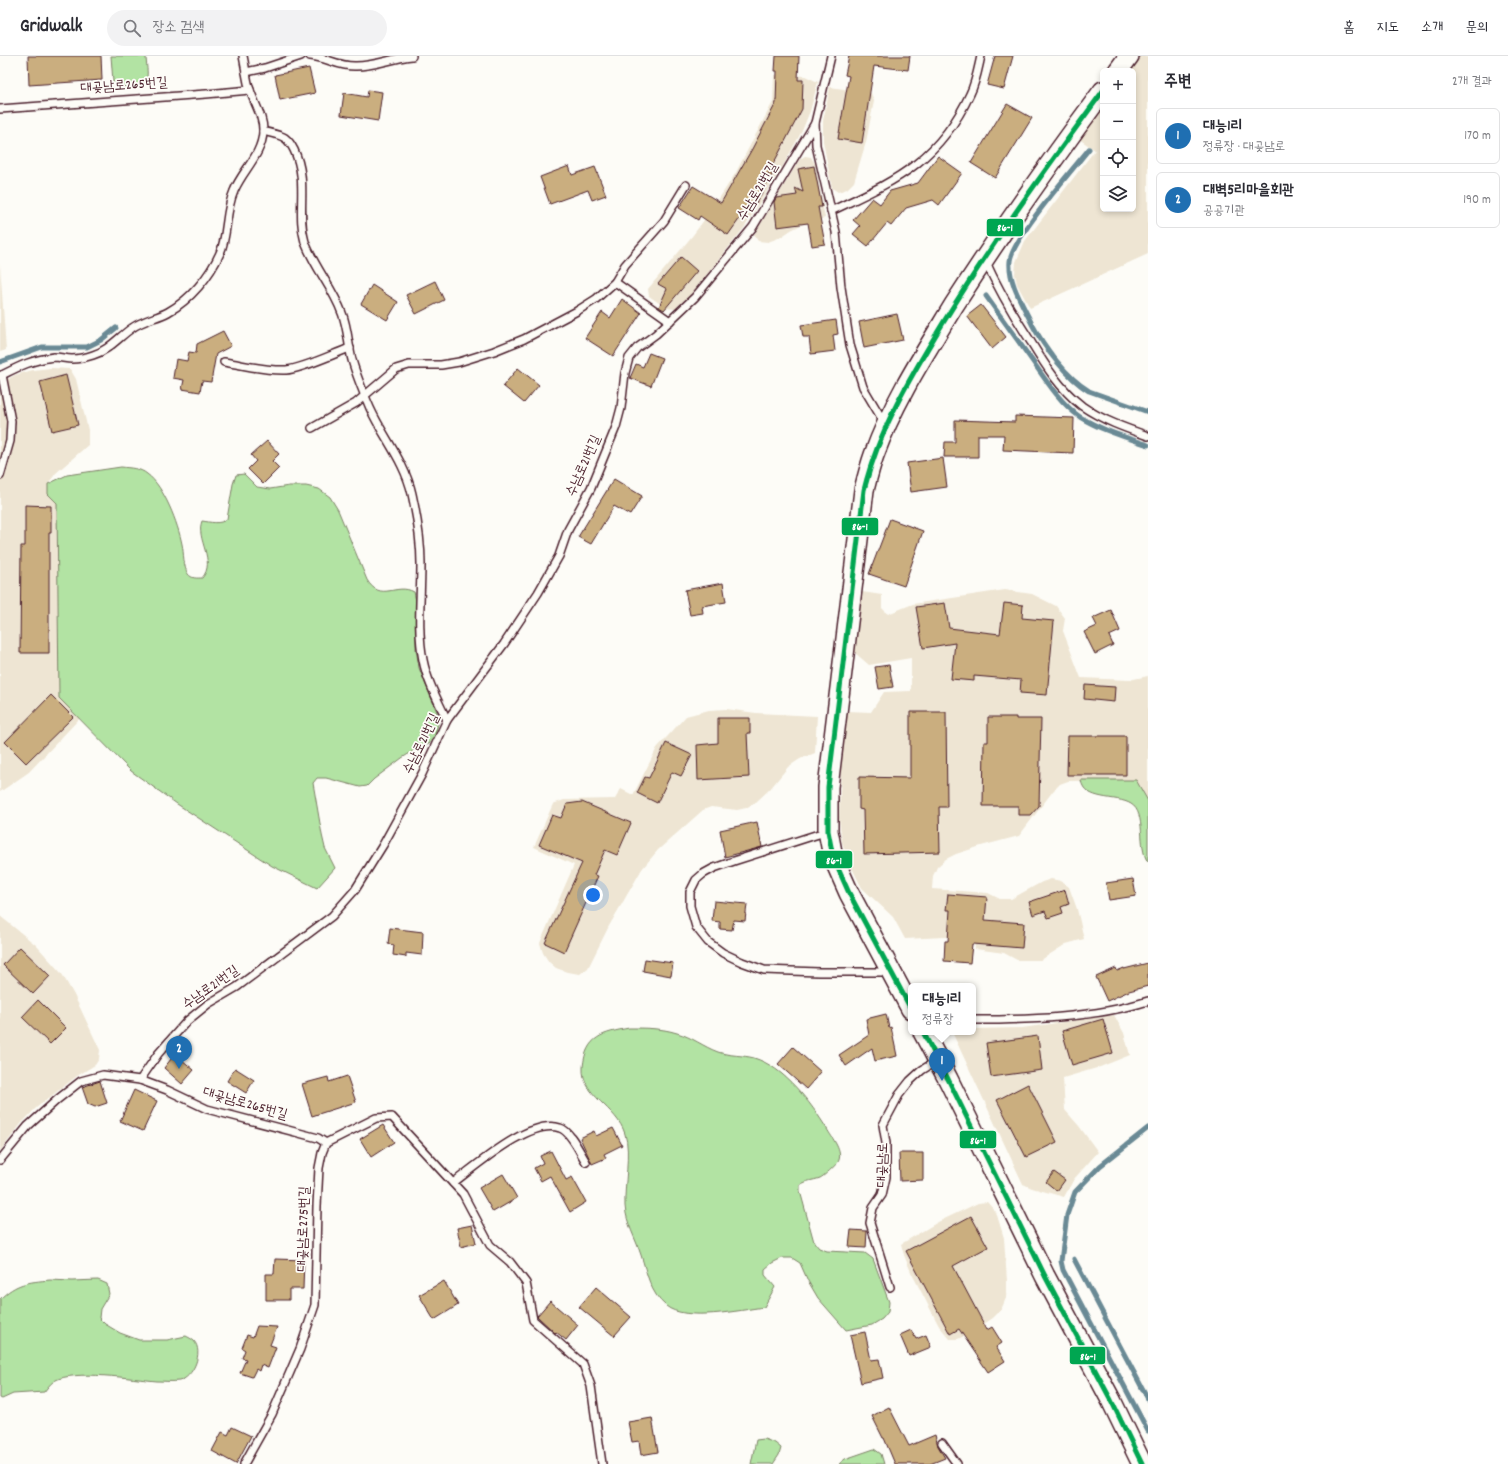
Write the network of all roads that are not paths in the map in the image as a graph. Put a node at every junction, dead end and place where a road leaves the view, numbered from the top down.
1 (243, 56) edge
2 (301, 56) edge
3 (310, 56) edge
4 (412, 56) edge
5 (831, 56) edge
6 (981, 56) edge
7 (1129, 56) edge
8 (1120, 68) edge
9 (246, 72) junction
10 (250, 90) junction
11 (1100, 95) edge
12 (0, 109) edge
13 (814, 123) junction
14 (263, 131) junction
15 (686, 185) dead end
16 (831, 211) junction
17 (984, 258) junction
18 (615, 282) junction
19 (670, 321) junction
20 (350, 348) junction
21 (224, 362) dead end
22 (1, 376) edge
23 (365, 395) junction
24 (886, 426) junction
25 (312, 428) dead end
26 (1148, 436) edge
27 (0, 476) edge
28 (447, 720) junction
29 (828, 831) junction
30 (891, 972) junction
31 (1148, 1001) edge
32 (908, 1003) edge
33 (976, 1020) edge
34 (925, 1035) edge
35 (938, 1060) junction
36 (140, 1080) junction
37 (326, 1143) junction
38 (0, 1160) edge
39 (586, 1162) dead end
40 (453, 1183) junction
41 (890, 1286) dead end
42 (942, 1443) dead end
43 (244, 1464) edge
44 (602, 1464) edge
45 (957, 1464) edge
46 (1142, 1464) edge

1 - 9 lane
2 - 9 lane
3 - 4 lane
5 - 13 lane, 수남로21번길
6 - 16 lane
7 - 8 street
9 - 10 lane
10 - 12 lane, 대곶남로265번길
10 - 14 lane
11 - 17 street
13 - 16 lane
13 - 19 lane, 수남로21번길
14 - 20 lane
14 - 22 lane
15 - 18 lane
16 - 24 lane
17 - 24 street
17 - 26 lane
18 - 19 lane
18 - 23 lane
19 - 28 lane, 수남로21번길
20 - 21 lane
20 - 23 lane
22 - 27 lane
23 - 25 lane
23 - 28 lane
24 - 29 street
28 - 36 lane, 수남로21번길
29 - 30 street
29 - 30 lane
30 - 32 street
31 - 33 lane
34 - 35 street
35 - 41 lane, 대곶남로
35 - 46 street
36 - 37 lane, 대곶남로265번길
36 - 38 lane, 대곶남로265번길
37 - 40 lane
37 - 43 lane, 대곶남로275번길
39 - 40 lane
40 - 44 lane
42 - 45 lane

